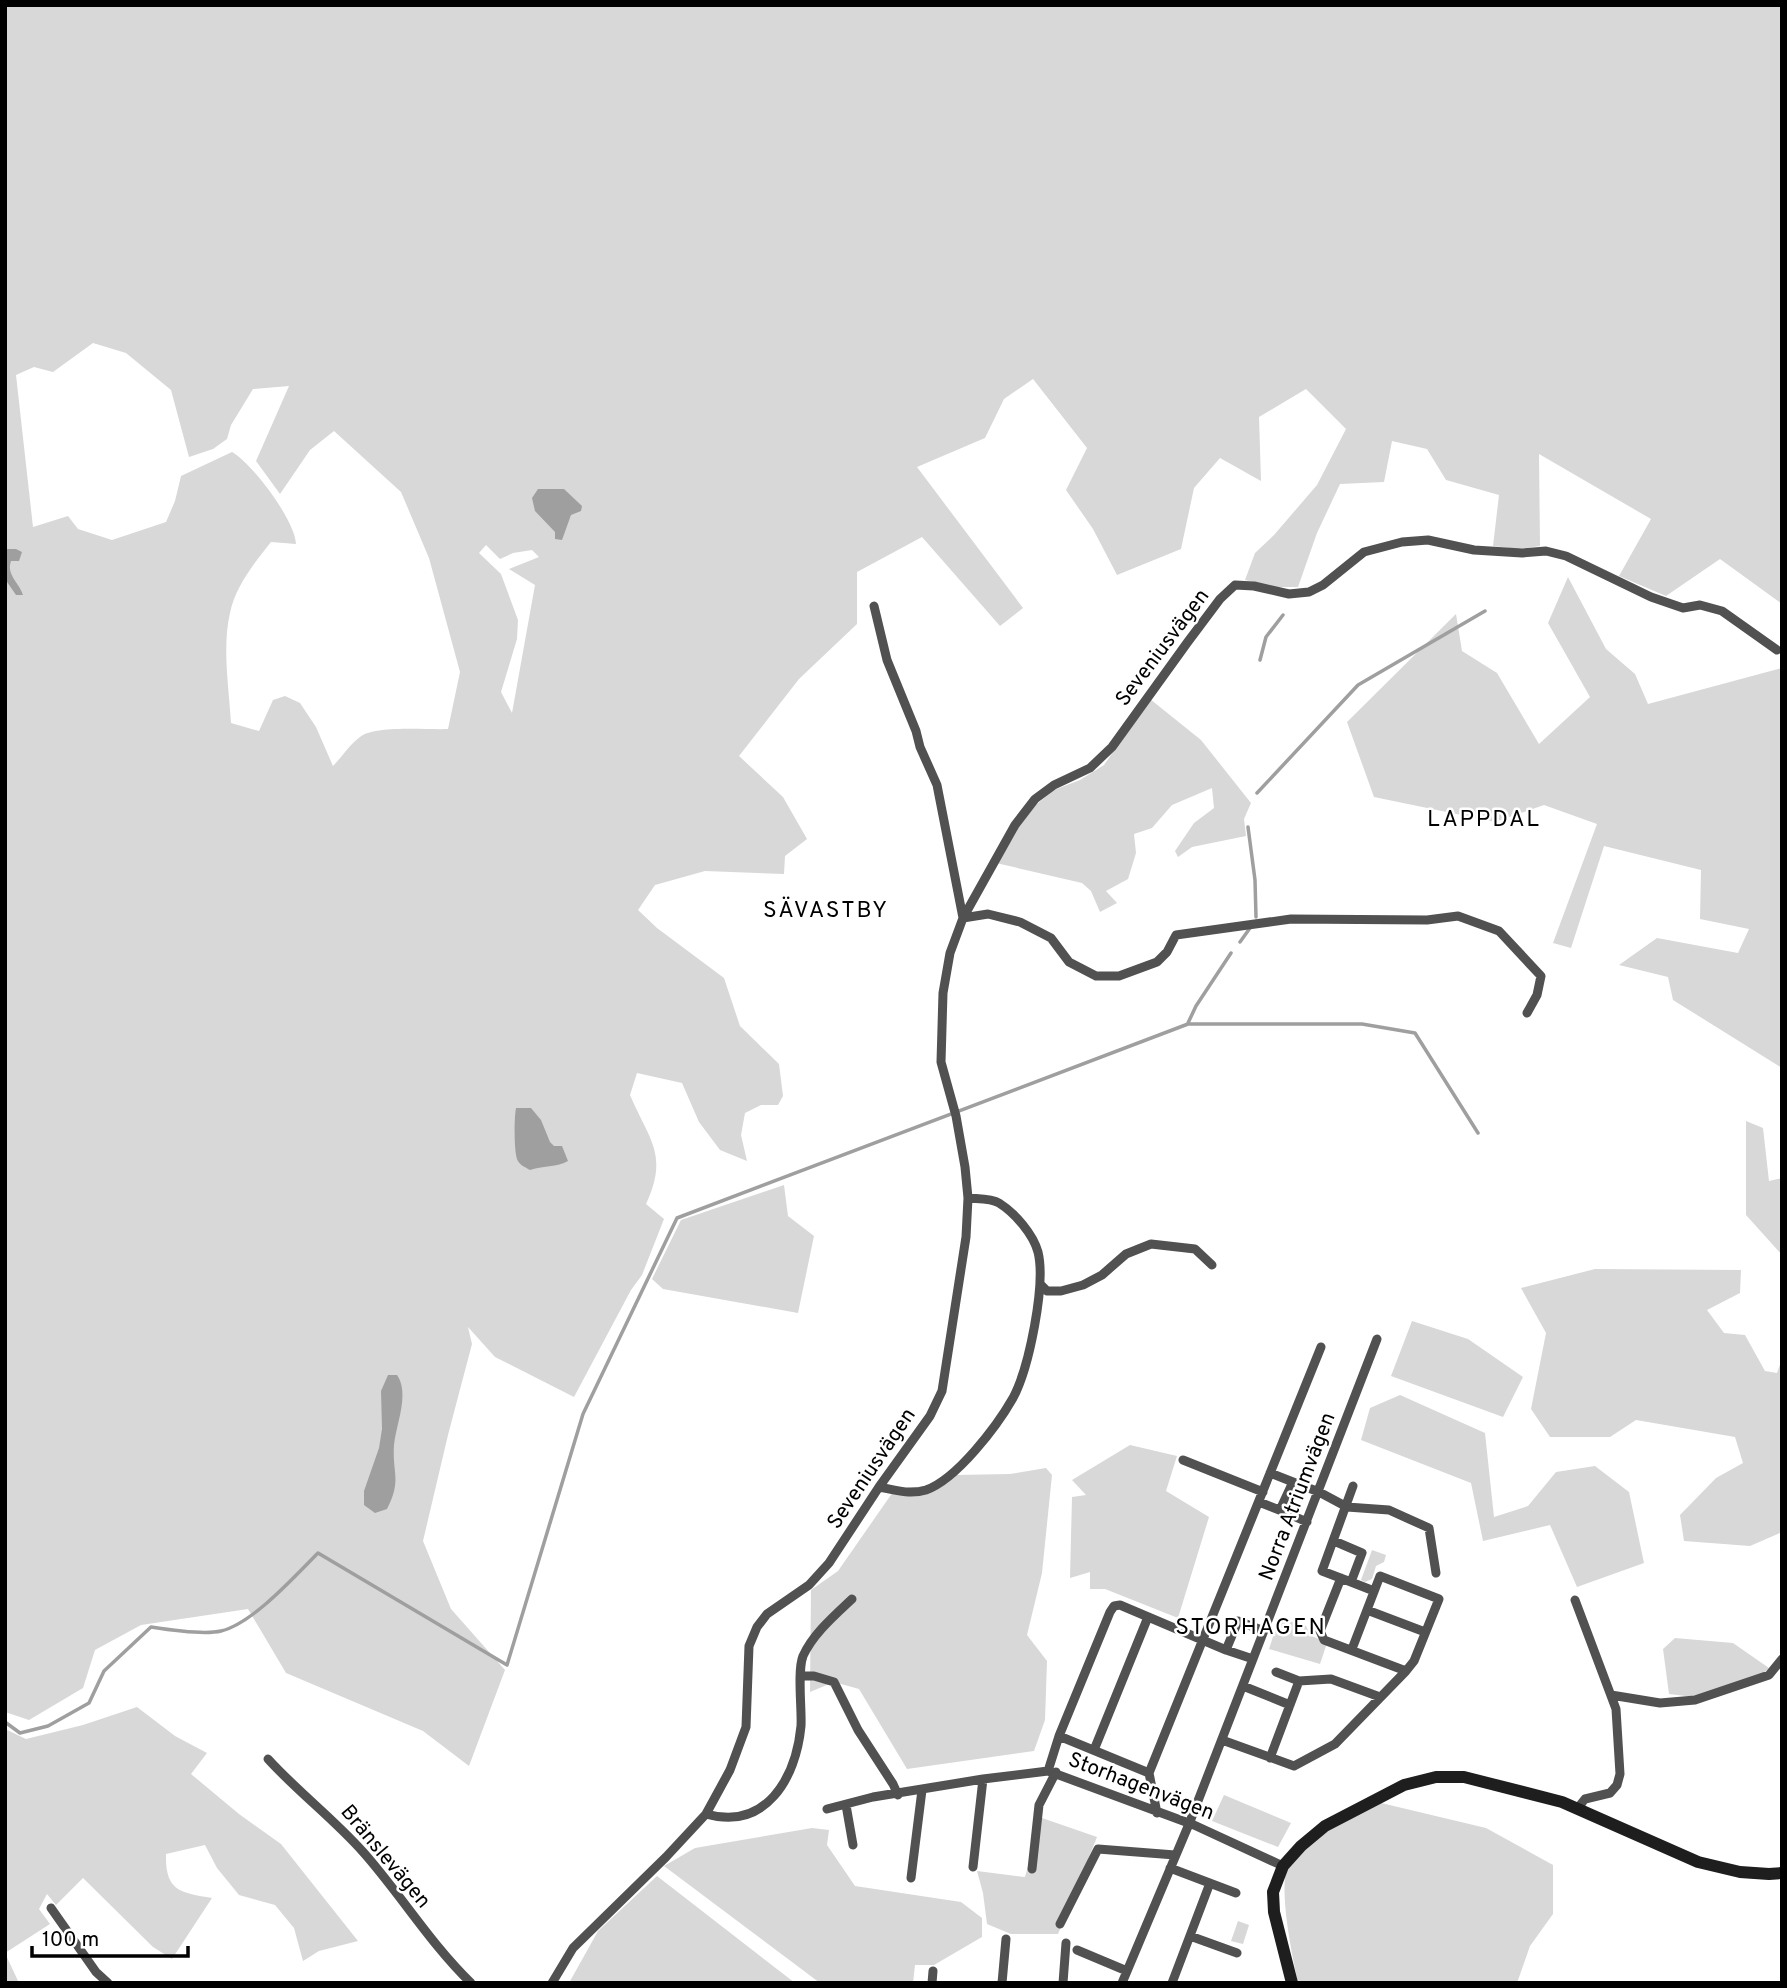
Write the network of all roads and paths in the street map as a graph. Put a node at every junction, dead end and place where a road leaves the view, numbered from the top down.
1 (874, 606) dead end
2 (1777, 650) dead end
3 (963, 918) junction
4 (1527, 1013) dead end
5 (968, 1198) junction
6 (1212, 1265) dead end
7 (1041, 1285) junction
8 (1377, 1339) dead end
9 (1321, 1347) dead end
10 (1183, 1460) dead end
11 (1270, 1473) junction
12 (1293, 1482) junction
13 (879, 1486) junction
14 (1353, 1486) dead end
15 (1263, 1492) junction
16 (1319, 1492) junction
17 (1259, 1502) junction
18 (1347, 1507) junction
19 (1282, 1511) junction
20 (1307, 1522) junction
21 (1334, 1541) junction
22 (1436, 1573) dead end
23 (1341, 1578) junction
24 (1351, 1582) junction
25 (1374, 1591) junction
26 (852, 1599) dead end
27 (1575, 1600) dead end
28 (1367, 1610) junction
29 (1148, 1617) junction
30 (1264, 1631) junction
31 (1425, 1632) junction
32 (1203, 1640) junction
33 (1352, 1649) junction
34 (1226, 1650) junction
35 (1782, 1659) edge
36 (1253, 1660) junction
37 (1406, 1671) junction
38 (1276, 1672) dead end
39 (802, 1676) junction
40 (1299, 1681) junction
41 (1242, 1686) junction
42 (1611, 1695) junction
43 (1380, 1698) junction
44 (1290, 1705) junction
45 (1059, 1736) junction
46 (1222, 1740) junction
47 (1094, 1750) junction
48 (1270, 1758) junction
49 (268, 1759) dead end
50 (1052, 1772) junction
51 (1149, 1773) junction
52 (983, 1779) junction
53 (922, 1790) junction
54 (898, 1795) junction
55 (846, 1805) junction
56 (827, 1809) dead end
57 (1577, 1809) junction
58 (1157, 1812) junction
59 (706, 1814) junction
60 (1189, 1824) junction
61 (853, 1845) dead end
62 (1175, 1855) junction
63 (1283, 1866) junction
64 (973, 1867) dead end
65 (1170, 1868) junction
66 (1032, 1869) dead end
67 (1782, 1873) edge
68 (911, 1878) dead end
69 (1210, 1883) junction
70 (1236, 1894) dead end
71 (51, 1908) dead end
72 (1060, 1924) dead end
73 (1190, 1936) junction
74 (1006, 1939) dead end
75 (1066, 1943) dead end
76 (1077, 1950) dead end
77 (1237, 1953) dead end
78 (933, 1971) dead end
79 (1127, 1971) junction
80 (108, 1983) edge
81 (471, 1983) edge
82 (552, 1983) edge
83 (932, 1983) edge
84 (1002, 1983) edge
85 (1063, 1983) edge
86 (1122, 1983) edge
87 (1172, 1983) edge
88 (1292, 1983) edge

1 - 3 street
2 - 3 street, Seveniusvägen
3 - 4 street
3 - 5 street, Seveniusvägen
5 - 7 street
5 - 13 street, Seveniusvägen
6 - 7 street
7 - 13 street
8 - 16 street, Norra Atriumvägen
9 - 11 street
10 - 15 street
11 - 12 street
11 - 15 street
12 - 16 street
12 - 19 street
13 - 59 street, Seveniusvägen
14 - 18 street
15 - 17 street
16 - 18 street
16 - 20 street, Norra Atriumvägen
17 - 19 street
17 - 32 street
18 - 21 street
18 - 22 street
19 - 20 street
20 - 30 street, Norra Atriumvägen
21 - 23 street
21 - 24 street
23 - 24 street
23 - 33 street
24 - 25 street
25 - 28 street
25 - 31 street
26 - 39 street
27 - 42 street
28 - 31 street
28 - 33 street
29 - 32 street
29 - 45 street
29 - 47 street
30 - 34 street
30 - 36 street, Norra Atriumvägen
31 - 37 street
32 - 34 street
32 - 51 street
33 - 37 street
34 - 36 street
35 - 42 street
36 - 41 street, Norra Atriumvägen
37 - 43 street
38 - 40 street
39 - 54 street
39 - 59 street
40 - 43 street
40 - 44 street
41 - 44 street
41 - 46 street, Norra Atriumvägen
42 - 57 street
43 - 48 street
44 - 48 street
45 - 47 street
45 - 50 street
46 - 48 street
46 - 60 street, Norra Atriumvägen
47 - 51 street
49 - 81 street, Bränslevägen
50 - 52 street, Storhagenvägen
50 - 58 street, Storhagenvägen
50 - 66 street
51 - 58 street
52 - 53 street, Storhagenvägen
52 - 64 street
53 - 54 street, Storhagenvägen
53 - 68 street
54 - 55 street, Storhagenvägen
55 - 56 street, Storhagenvägen
55 - 61 street
57 - 63 street
57 - 67 street
58 - 60 street, Storhagenvägen
59 - 82 street, Seveniusvägen
60 - 62 street, Norra Atriumvägen
60 - 63 street, Storhagenvägen
62 - 65 street, Norra Atriumvägen
62 - 72 street
63 - 88 street
65 - 69 street
65 - 79 street, Norra Atriumvägen
69 - 70 street
69 - 73 street
71 - 80 street
73 - 77 street
73 - 87 street
74 - 84 street
75 - 85 street
76 - 79 street
78 - 83 street
79 - 86 street, Norra Atriumvägen

